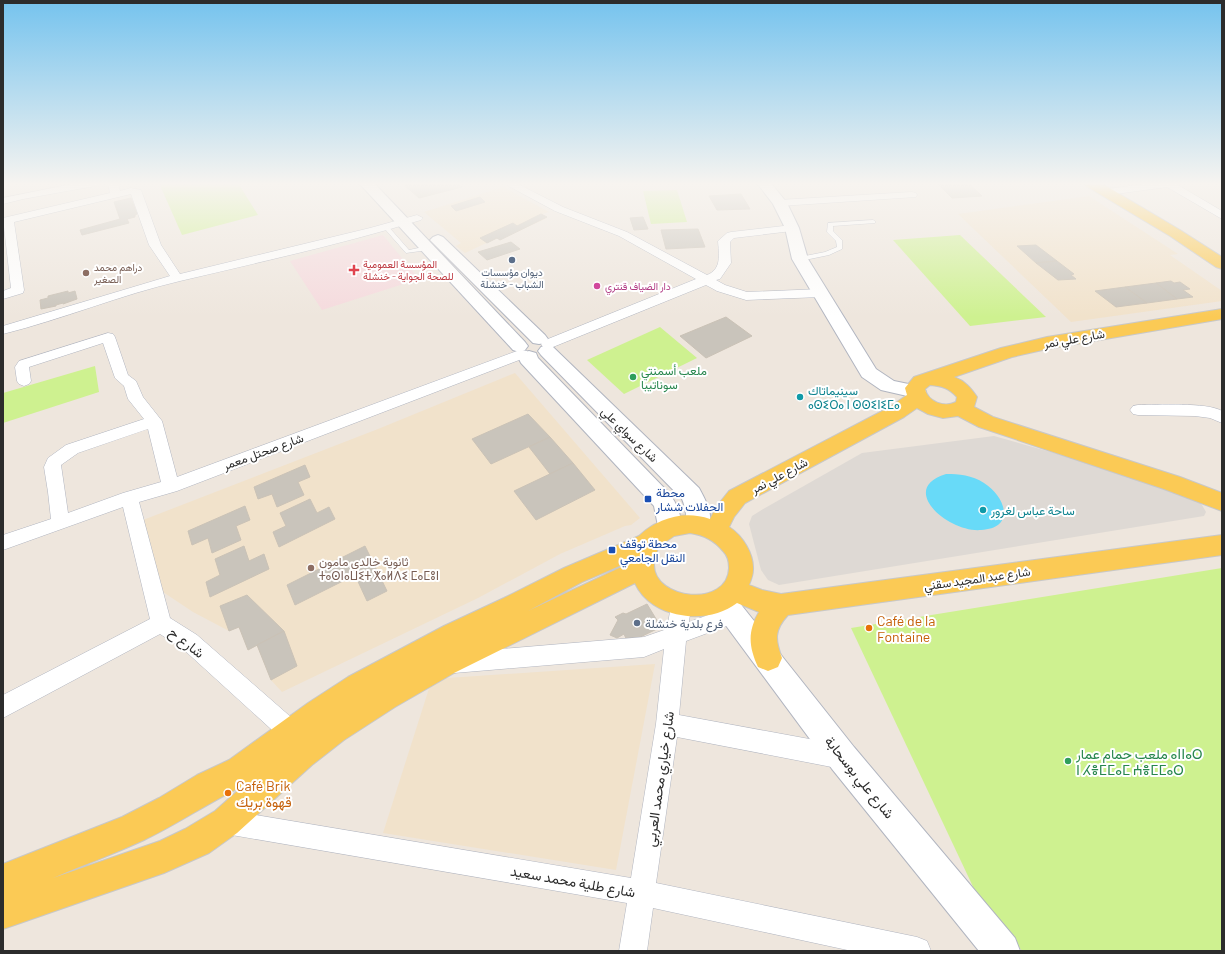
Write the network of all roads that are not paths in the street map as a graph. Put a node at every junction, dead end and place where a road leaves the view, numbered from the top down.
1 (386, 227) edge
2 (6, 228) edge
3 (149, 228) edge
4 (384, 228) edge
5 (415, 228) edge
6 (417, 228) edge
7 (606, 228) edge
8 (792, 228) joint
9 (830, 228) edge
10 (1166, 228) edge
11 (7, 239) edge
12 (428, 248) junction
13 (800, 259) junction
14 (1222, 264) edge
15 (177, 278) junction
16 (707, 279) junction
17 (820, 293) junction
18 (3, 295) edge
19 (1222, 314) edge
20 (1222, 325) edge
21 (3, 330) edge
22 (534, 348) junction
23 (24, 381) dead end
24 (921, 387) junction
25 (959, 387) junction
26 (961, 409) junction
27 (1138, 410) dead end
28 (1222, 418) edge
29 (154, 422) junction
30 (171, 486) junction
31 (129, 498) junction
32 (1222, 502) edge
33 (60, 522) junction
34 (670, 526) junction
35 (707, 527) junction
36 (3, 543) edge
37 (1222, 545) edge
38 (644, 556) junction
39 (730, 602) junction
40 (781, 605) junction
41 (681, 606) junction
42 (161, 623) junction
43 (676, 636) junction
44 (768, 658) junction
45 (444, 664) junction
46 (3, 707) edge
47 (667, 724) junction
48 (296, 744) junction
49 (843, 758) junction
50 (226, 822) junction
51 (3, 881) edge
52 (643, 893) junction
53 (3, 912) edge
54 (634, 951) edge
55 (918, 951) edge
56 (1002, 951) edge

1 - 12 lane
2 - 11 street
3 - 15 street
4 - 15 street
5 - 12 main road, شارع سواي علي
6 - 22 main road, شارع سواي علي
7 - 16 street
8 - 13 main road
8 - 16 street, شارع صحتل معمر
9 - 13 lane
10 - 14 main road
11 - 18 street
12 - 22 main road, شارع سواي علي
13 - 17 main road
15 - 21 street
16 - 17 street
16 - 22 street, شارع صحتل معمر
17 - 24 main road
19 - 24 main road, شارع علي نمر
20 - 25 main road, شارع علي نمر
22 - 30 street, شارع صحتل معمر
22 - 34 main road, شارع سواي علي
22 - 35 main road, شارع سواي علي
23 - 29 street
24 - 25 main road
24 - 26 main road
24 - 35 main road, شارع علي نمر
25 - 26 main road
26 - 32 main road
27 - 28 street
29 - 30 street
29 - 33 street
30 - 31 street, شارع صحتل معمر
31 - 33 street, شارع صحتل معمر
31 - 42 street, شارع ح
33 - 36 street, شارع صحتل معمر
34 - 35 main road
34 - 38 main road
35 - 39 main road
37 - 40 main road, شارع عبد المجيد سقني
38 - 41 main road
38 - 45 main road
38 - 48 main road
39 - 40 main road, شارع عبد المجيد سقني
39 - 41 main road
39 - 43 street
39 - 44 main road, شارع علي بوسحابة
40 - 44 main road
41 - 43 street, شارع خياري محمد العربي
42 - 46 street
42 - 48 street, شارع ح
43 - 45 street
43 - 47 street, شارع خياري محمد العربي
44 - 49 main road, شارع علي بوسحابة
45 - 48 main road
47 - 49 street
47 - 52 street, شارع خياري محمد العربي
48 - 50 main road
48 - 51 main road
49 - 56 main road, شارع علي بوسحابة
50 - 52 street, شارع طلية محمد سعيد
50 - 53 main road
52 - 54 street, شارع خياري محمد العربي
52 - 55 street, شارع طلية محمد سعيد

